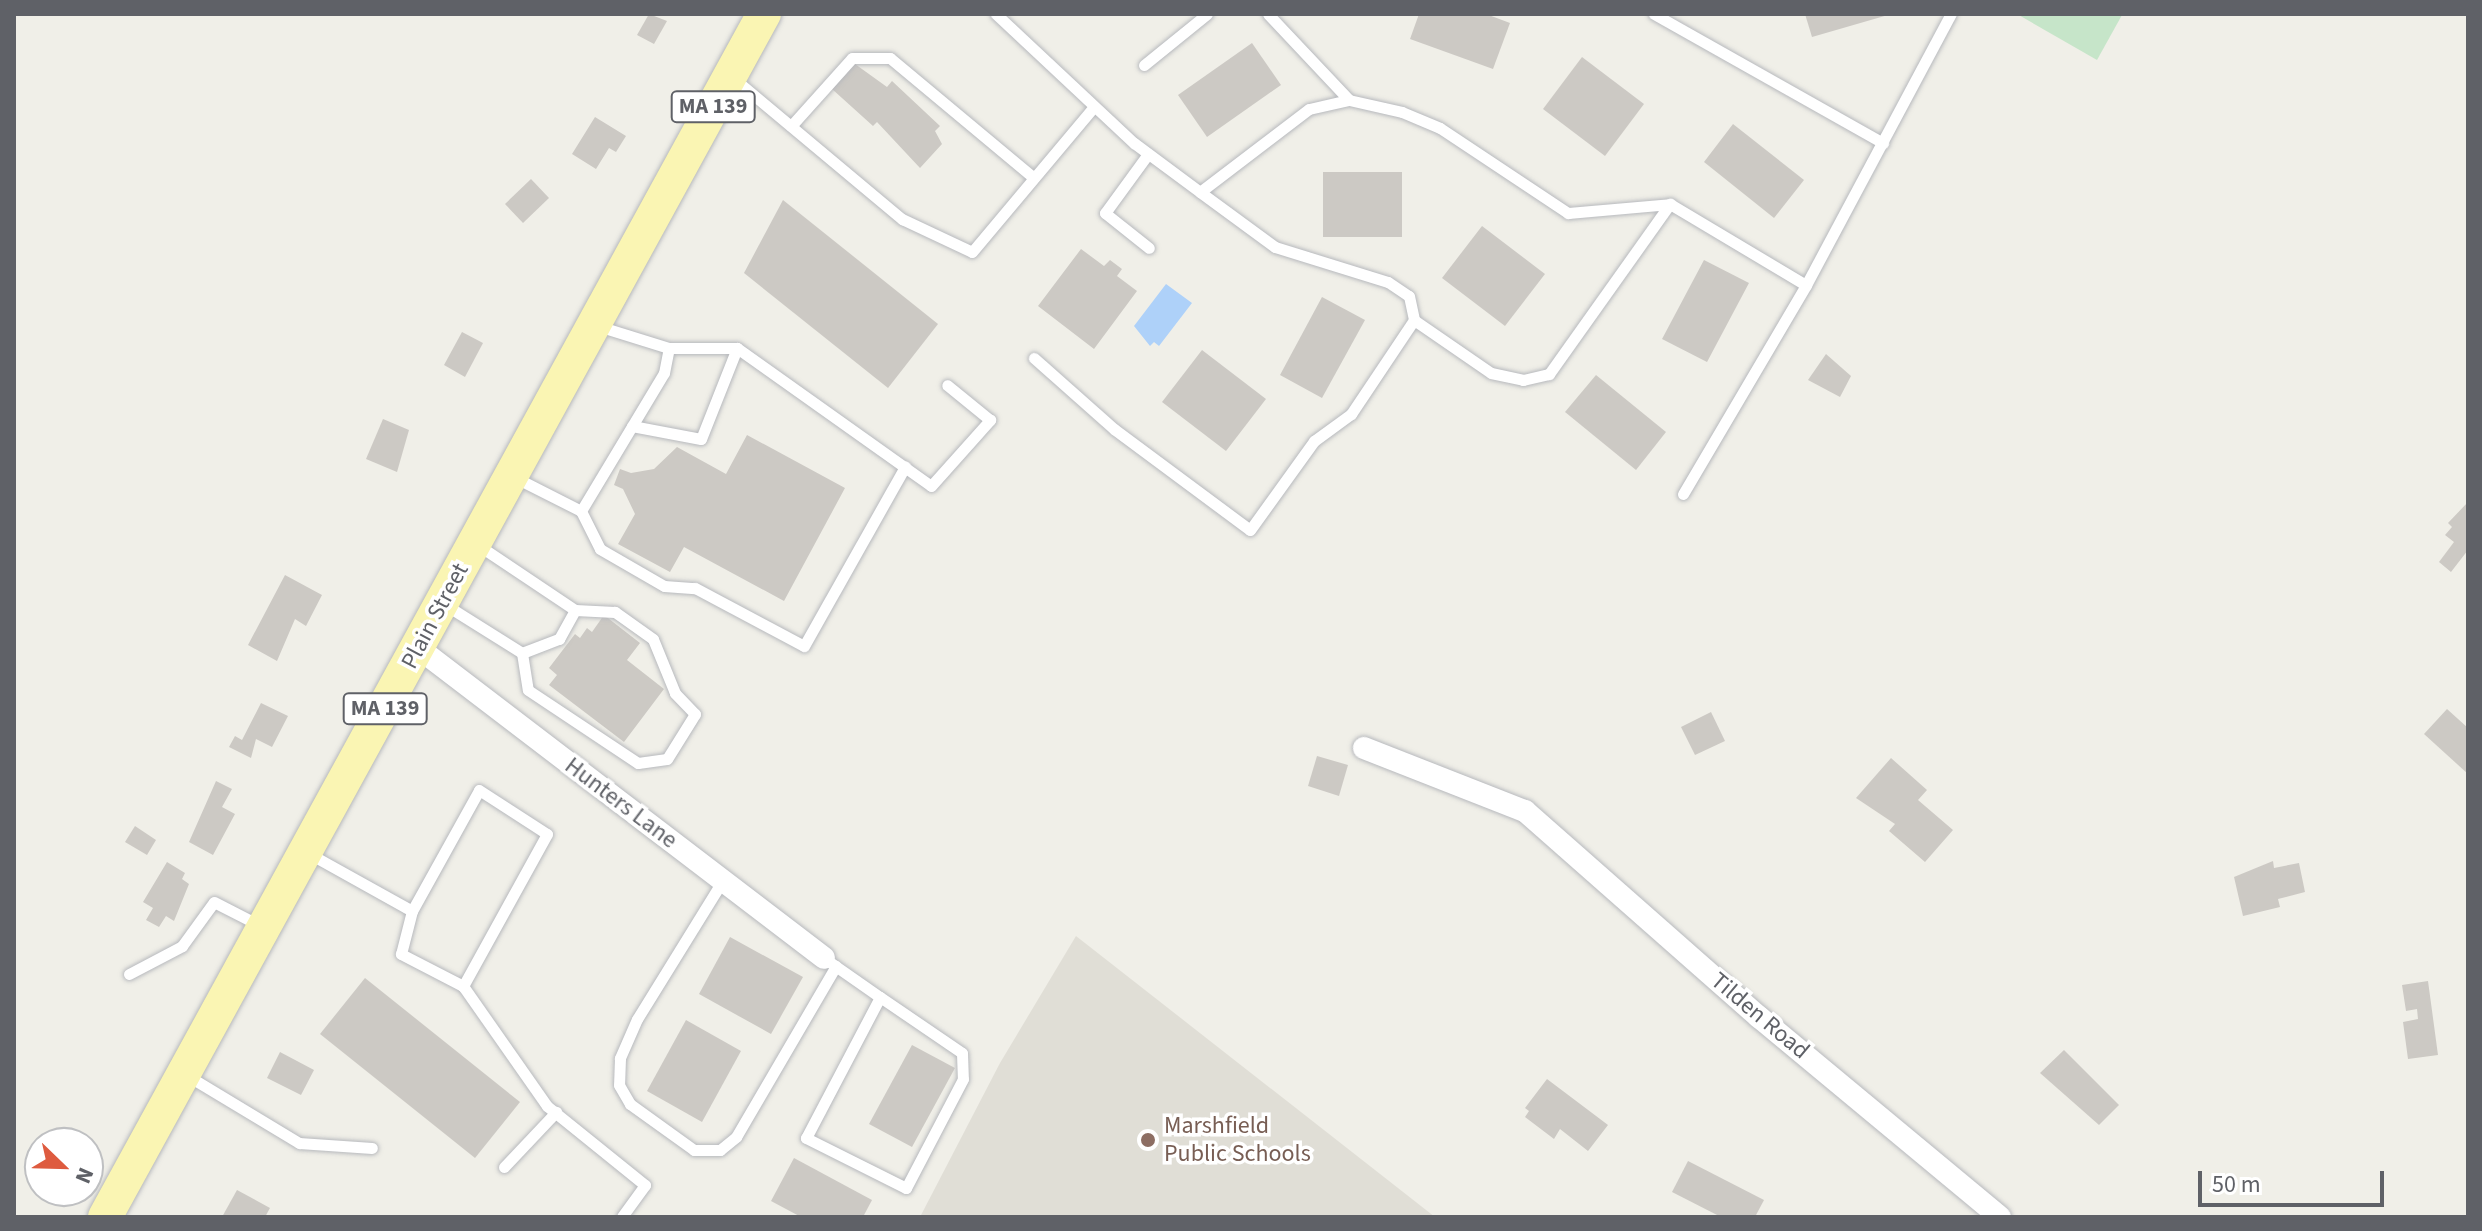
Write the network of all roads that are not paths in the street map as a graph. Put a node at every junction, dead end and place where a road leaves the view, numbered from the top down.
1 (764, 14) edge
2 (996, 14) edge
3 (1207, 14) edge
4 (1268, 14) edge
5 (1654, 14) edge
6 (1951, 14) edge
7 (1144, 65) dead end
8 (730, 75) junction
9 (1349, 100) junction
10 (1093, 108) junction
11 (791, 126) junction
12 (1883, 143) junction
13 (1148, 154) junction
14 (1034, 178) junction
15 (1200, 192) junction
16 (1670, 204) junction
17 (1149, 248) dead end
18 (1806, 285) junction
19 (1414, 320) junction
20 (594, 325) junction
21 (669, 348) junction
22 (737, 348) junction
23 (1034, 358) dead end
24 (947, 385) dead end
25 (632, 426) junction
26 (905, 467) junction
27 (512, 475) junction
28 (1683, 494) dead end
29 (581, 511) junction
30 (474, 543) junction
31 (442, 603) junction
32 (575, 610) junction
33 (417, 647) junction
34 (522, 653) junction
35 (1364, 748) dead end
36 (308, 852) junction
37 (723, 880) junction
38 (412, 911) junction
39 (265, 928) junction
40 (830, 962) junction
41 (129, 974) dead end
42 (463, 986) junction
43 (880, 997) junction
44 (184, 1073) junction
45 (556, 1112) junction
46 (372, 1148) dead end
47 (504, 1167) dead end
48 (105, 1217) edge
49 (622, 1217) edge
50 (2000, 1217) edge

1 - 8 main road, Plain Street / MA 139
2 - 10 lane
3 - 7 lane
4 - 9 lane
5 - 12 lane
6 - 12 lane
8 - 11 lane
8 - 20 main road, Plain Street / MA 139
9 - 15 lane
9 - 16 lane
10 - 13 lane
10 - 14 lane
11 - 14 lane
11 - 14 lane
12 - 18 lane
13 - 15 lane
13 - 17 lane
15 - 19 lane
16 - 18 lane
16 - 19 lane
18 - 28 lane
19 - 23 lane
20 - 21 lane
20 - 27 main road, Plain Street / MA 139
21 - 22 lane
21 - 25 lane
22 - 25 lane
22 - 26 lane
24 - 26 lane
25 - 29 lane
26 - 29 lane
27 - 29 lane
27 - 30 main road, Plain Street / MA 139
30 - 31 main road, Plain Street / MA 139
30 - 32 lane
31 - 33 main road, Plain Street / MA 139
31 - 34 lane
32 - 34 lane
32 - 34 lane
33 - 36 main road, Plain Street / MA 139
33 - 37 street, Hunters Lane
35 - 50 street, Tilden Road
36 - 38 lane
36 - 39 main road, Plain Street / MA 139
37 - 40 street, Hunters Lane
37 - 40 lane
38 - 42 lane
38 - 42 lane
39 - 41 lane
39 - 44 main road, Plain Street / MA 139
40 - 43 lane
42 - 45 lane
43 - 43 lane
44 - 46 lane
44 - 48 main road, Plain Street / MA 139
45 - 47 lane
45 - 49 lane

